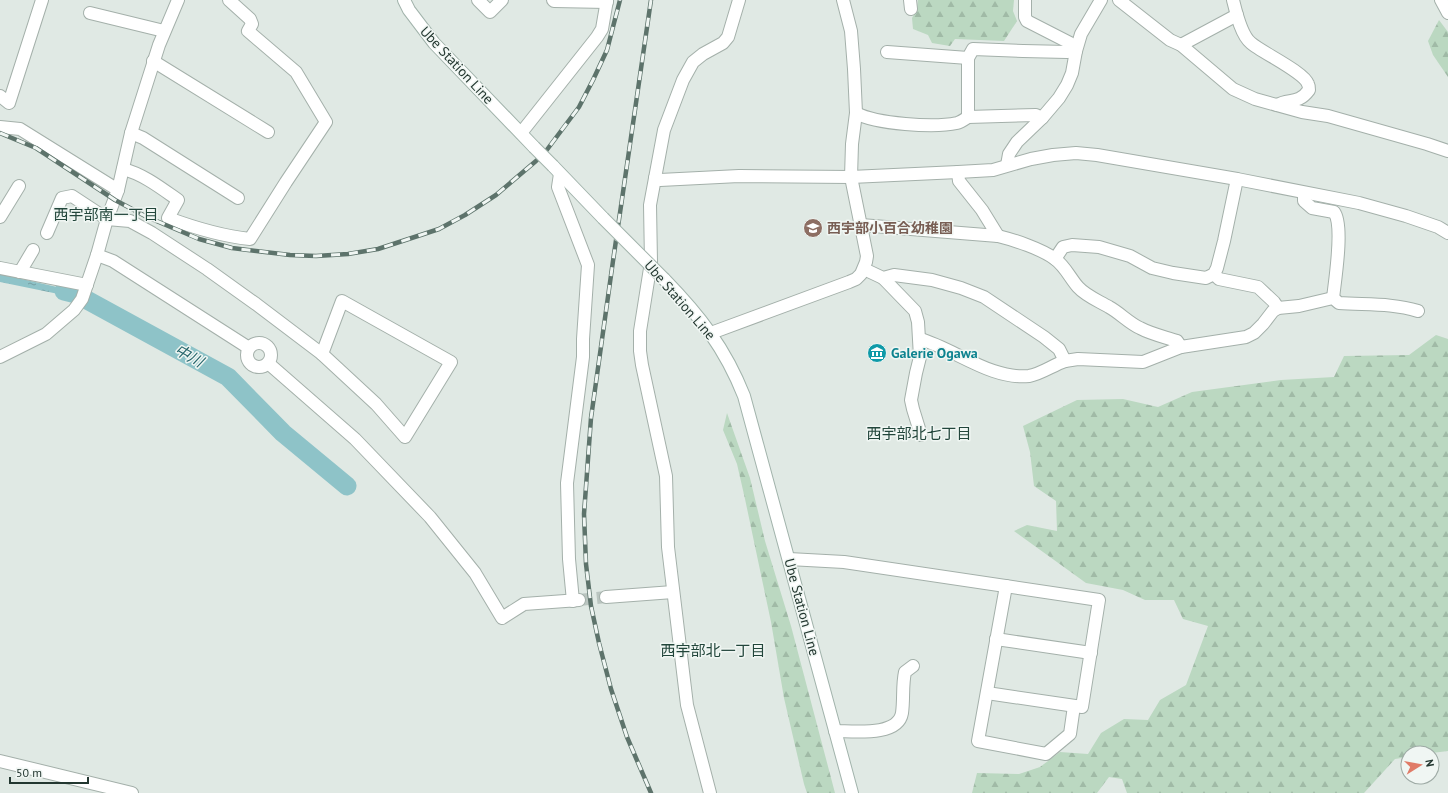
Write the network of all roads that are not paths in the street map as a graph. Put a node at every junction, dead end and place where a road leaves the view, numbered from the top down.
1 (42, 0) edge
2 (178, 0) edge
3 (229, 0) edge
4 (404, 0) edge
5 (478, 0) edge
6 (502, 0) edge
7 (553, 0) edge
8 (739, 0) edge
9 (843, 0) edge
10 (1025, 0) edge
11 (1101, 0) edge
12 (1119, 0) edge
13 (1234, 0) edge
14 (1441, 0) edge
15 (607, 1) edge
16 (90, 13) dead end
17 (1448, 13) edge
18 (1237, 15) junction
19 (164, 32) junction
20 (1181, 45) junction
21 (1076, 51) junction
22 (887, 52) dead end
23 (968, 58) junction
24 (153, 60) junction
25 (0, 96) edge
26 (1277, 106) junction
27 (856, 114) junction
28 (968, 117) junction
29 (1042, 118) junction
30 (0, 127) edge
31 (268, 132) dead end
32 (131, 133) junction
33 (520, 133) junction
34 (1448, 151) edge
35 (1007, 165) junction
36 (123, 168) junction
37 (556, 170) junction
38 (958, 172) junction
39 (851, 177) junction
40 (654, 178) junction
41 (1237, 179) junction
42 (19, 186) dead end
43 (118, 190) junction
44 (1304, 193) junction
45 (238, 198) dead end
46 (0, 218) edge
47 (107, 219) junction
48 (861, 225) junction
49 (47, 233) dead end
50 (1448, 233) edge
51 (998, 236) junction
52 (33, 250) dead end
53 (97, 255) junction
54 (1055, 259) junction
55 (0, 268) edge
56 (864, 269) junction
57 (20, 272) junction
58 (1214, 274) junction
59 (883, 278) junction
60 (87, 285) junction
61 (1333, 298) junction
62 (1278, 308) junction
63 (1418, 311) dead end
64 (711, 333) junction
65 (920, 339) junction
66 (1181, 347) junction
67 (322, 354) junction
68 (0, 357) edge
69 (1066, 361) junction
70 (922, 435) dead end
71 (789, 559) junction
72 (1006, 586) junction
73 (673, 592) junction
74 (606, 597) tunnel mouth
75 (996, 639) junction
76 (1091, 653) junction
77 (913, 666) dead end
78 (987, 694) junction
79 (1074, 706) junction
80 (835, 731) junction
81 (0, 761) edge
82 (132, 793) edge
83 (710, 793) edge
84 (852, 793) edge

1 - 25 street
2 - 19 street
3 - 36 street
4 - 33 street, Ube Station Line
5 - 6 street
7 - 15 street
8 - 40 street
9 - 27 street
10 - 21 street
11 - 21 street
12 - 20 street
13 - 18 street
14 - 17 street
15 - 33 street
16 - 19 street
18 - 20 street
18 - 26 street
19 - 24 street
20 - 26 street
21 - 23 street
21 - 29 street
22 - 23 street
23 - 28 street
24 - 31 street
24 - 32 street
26 - 34 street
27 - 28 street
27 - 39 street
28 - 29 street
29 - 35 street
30 - 43 street
32 - 36 street
32 - 45 street
33 - 37 street, Ube Station Line, bridge
35 - 38 street
35 - 41 street
36 - 43 street
37 - 53 street
37 - 64 street, Ube Station Line, bridge
38 - 39 street
38 - 51 street
39 - 40 street
39 - 48 street
40 - 73 street
41 - 44 street
41 - 58 street
42 - 46 street
43 - 47 street
44 - 50 street
44 - 61 street
47 - 49 street
47 - 53 street
47 - 67 street
48 - 51 street
48 - 56 street
51 - 54 street
52 - 57 street
53 - 60 street
54 - 58 street
54 - 66 street
55 - 57 street
56 - 59 street
56 - 64 street
57 - 60 street
58 - 62 street
59 - 65 street
59 - 69 street
60 - 68 street
61 - 62 street
61 - 63 street
62 - 66 street
64 - 71 street, Ube Station Line
65 - 69 street
65 - 70 street
66 - 69 street
67 - 67 street
71 - 72 street
71 - 80 street, Ube Station Line
72 - 75 street
72 - 76 street
73 - 74 street
73 - 83 street
75 - 76 street
75 - 78 street
76 - 79 street
77 - 80 street
78 - 79 street
78 - 79 street
80 - 84 street, Ube Station Line
81 - 82 street

